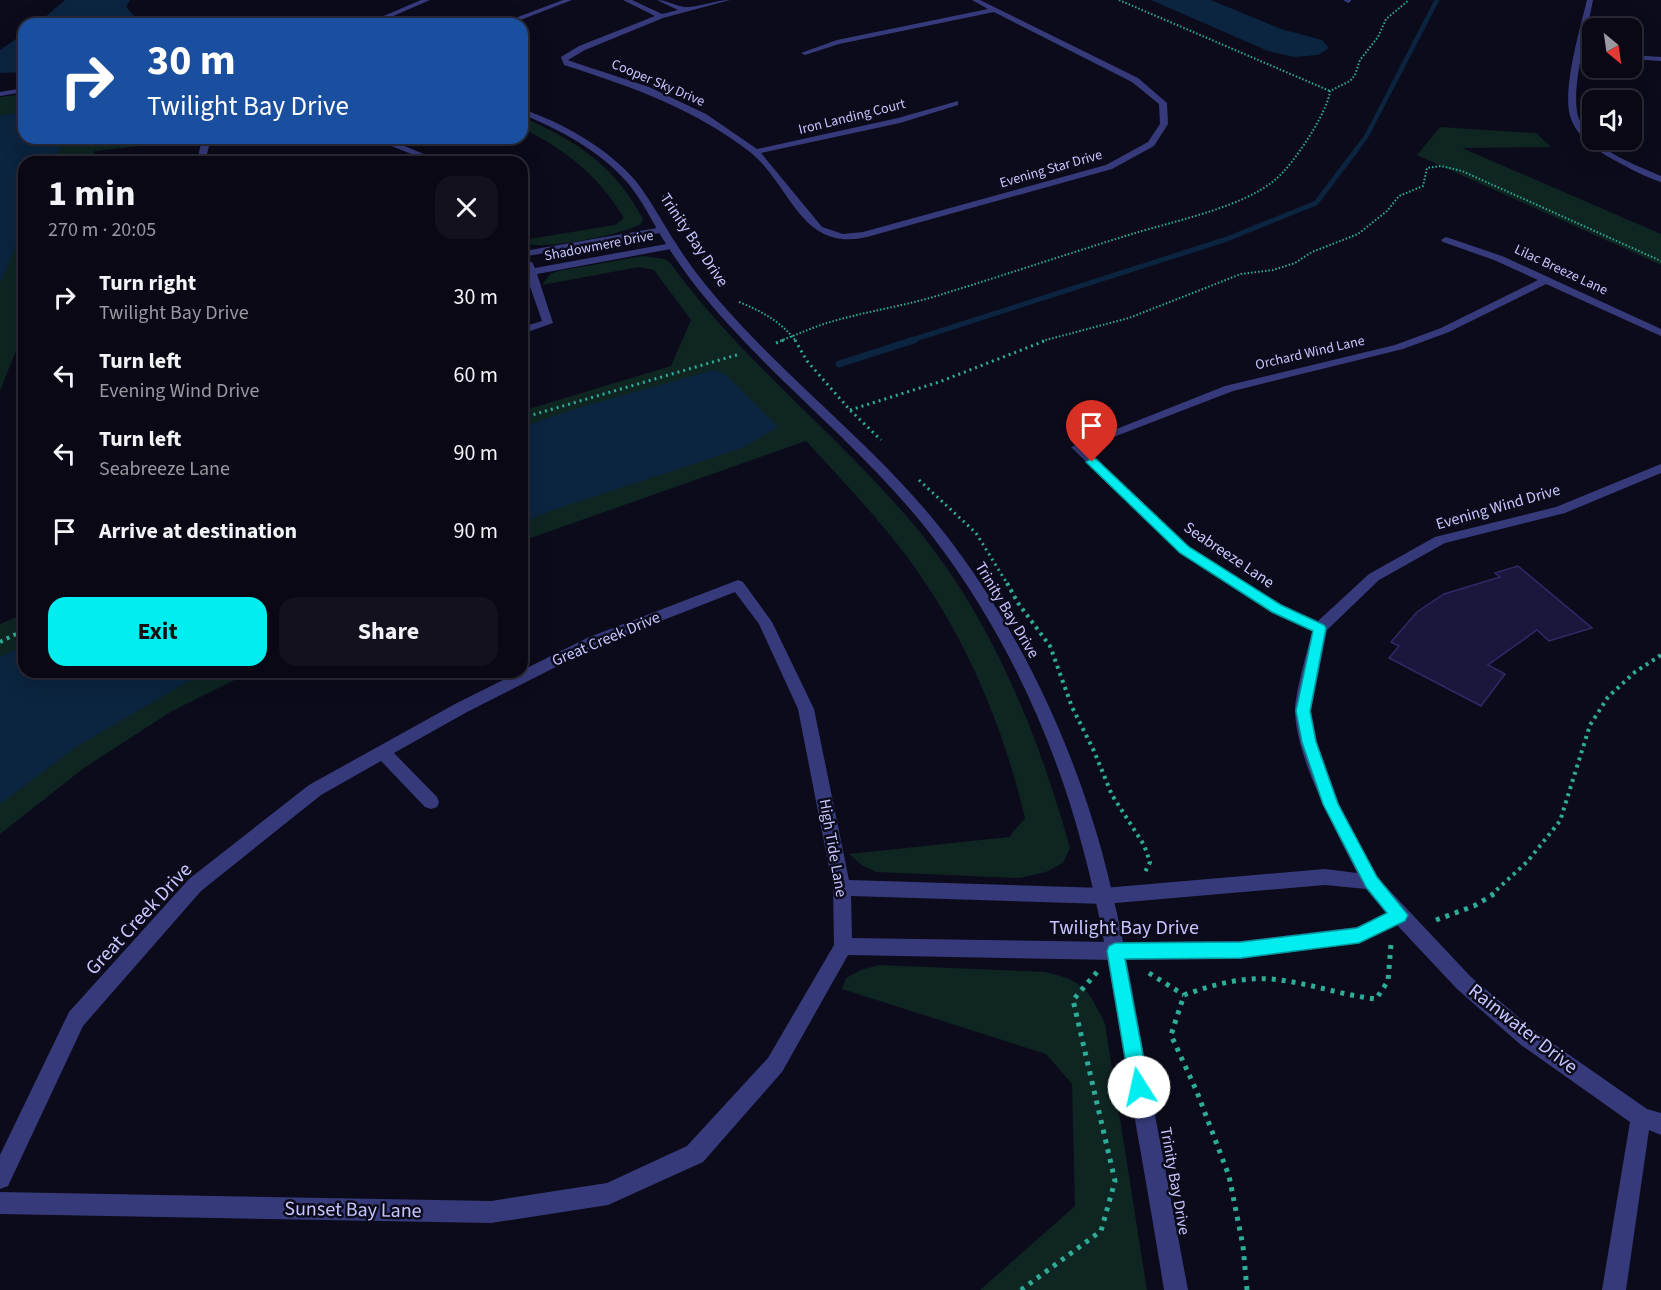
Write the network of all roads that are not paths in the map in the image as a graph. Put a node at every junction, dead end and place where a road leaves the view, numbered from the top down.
1 (427, 0) edge
2 (569, 0) edge
3 (626, 0) edge
4 (660, 0) edge
5 (727, 0) edge
6 (975, 0) edge
7 (1590, 0) edge
8 (682, 9) junction
9 (996, 10) junction
10 (661, 16) junction
11 (384, 18) edge
12 (520, 18) edge
13 (805, 53) dead end
14 (1642, 58) edge
15 (1661, 59) edge
16 (18, 91) edge
17 (0, 94) edge
18 (954, 103) dead end
19 (528, 114) edge
20 (393, 144) edge
21 (755, 152) junction
22 (424, 156) edge
23 (1661, 179) edge
24 (663, 230) junction
25 (842, 237) joint
26 (1446, 240) dead end
27 (672, 246) junction
28 (528, 251) edge
29 (528, 266) edge
30 (530, 272) junction
31 (1546, 280) junction
32 (528, 329) edge
33 (1661, 333) edge
34 (1077, 447) joint
35 (1661, 468) edge
36 (738, 585) joint
37 (1320, 628) junction
38 (528, 674) edge
39 (521, 678) edge
40 (382, 752) junction
41 (431, 802) dead end
42 (1371, 882) junction
43 (842, 888) junction
44 (1104, 896) junction
45 (1405, 923) junction
46 (843, 946) junction
47 (1115, 951) junction
48 (1651, 1121) edge
49 (0, 1178) edge
50 (0, 1203) edge
51 (1176, 1290) edge
52 (1614, 1290) edge

1 - 11 street
2 - 12 street
3 - 10 street
4 - 8 street
5 - 8 street
6 - 9 street, Evening Star Drive
7 - 23 street
8 - 10 street
9 - 13 street
9 - 25 street, Evening Star Drive
10 - 21 street, Cooper Sky Drive
14 - 15 street
16 - 17 street
18 - 21 street, Iron Landing Court
19 - 24 street, Trinity Bay Drive
20 - 22 street
21 - 25 street, Cooper Sky Drive
24 - 27 street, Trinity Bay Drive
24 - 28 street, Shadowmere Drive
26 - 31 street, Lilac Breeze Lane
27 - 30 street, Shadowmere Drive
27 - 44 street, Trinity Bay Drive
29 - 30 street
30 - 32 street
31 - 33 street, Lilac Breeze Lane
31 - 34 street, Orchard Wind Lane
34 - 37 street, Seabreeze Lane
35 - 37 street, Evening Wind Drive
36 - 38 street, Great Creek Drive
36 - 43 street, High Tide Lane
37 - 42 street
39 - 40 street, Great Creek Drive
40 - 41 street
40 - 49 street, Great Creek Drive
42 - 44 street, Twilight Bay Drive
42 - 45 street
43 - 44 street, Twilight Bay Drive
43 - 46 street, High Tide Lane
44 - 47 street, Trinity Bay Drive
45 - 47 street, Twilight Bay Drive
45 - 48 street, Rainwater Drive
46 - 47 street, Twilight Bay Drive
46 - 50 street, Sunset Bay Lane
47 - 51 street, Trinity Bay Drive
48 - 52 street

